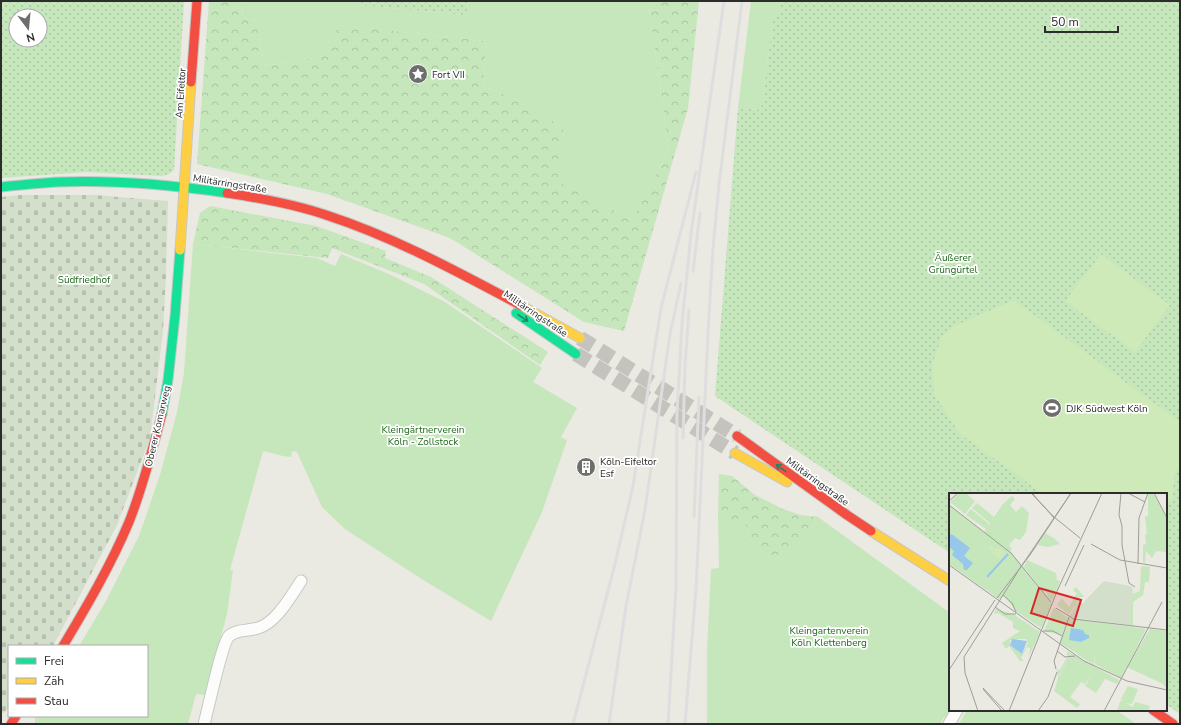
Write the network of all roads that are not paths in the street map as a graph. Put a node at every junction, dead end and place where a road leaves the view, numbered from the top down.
1 (197, 1) edge
2 (1, 187) edge
3 (185, 187) junction
4 (444, 265) junction
5 (580, 338) tunnel mouth
6 (576, 354) tunnel mouth
7 (737, 436) tunnel mouth
8 (735, 453) tunnel mouth
9 (847, 515) junction
10 (949, 580) edge
11 (302, 581) dead end
12 (64, 645) edge
13 (956, 711) edge
14 (1154, 711) edge
15 (1, 723) edge
16 (6, 724) edge
17 (204, 724) edge
18 (949, 724) edge
19 (1173, 724) edge

1 - 3 main road, Am Eifeltor
2 - 3 main road, Militärringstraße
3 - 4 main road, Militärringstraße
3 - 12 main road, Oberer Komarweg
4 - 5 main road, Militärringstraße
4 -> 6 main road, Militärringstraße
9 -> 7 main road, Militärringstraße
8 - 9 main road, Militärringstraße
9 - 10 main road, Militärringstraße
11 - 17 street
13 - 18 street
14 - 19 main road
15 - 16 main road

